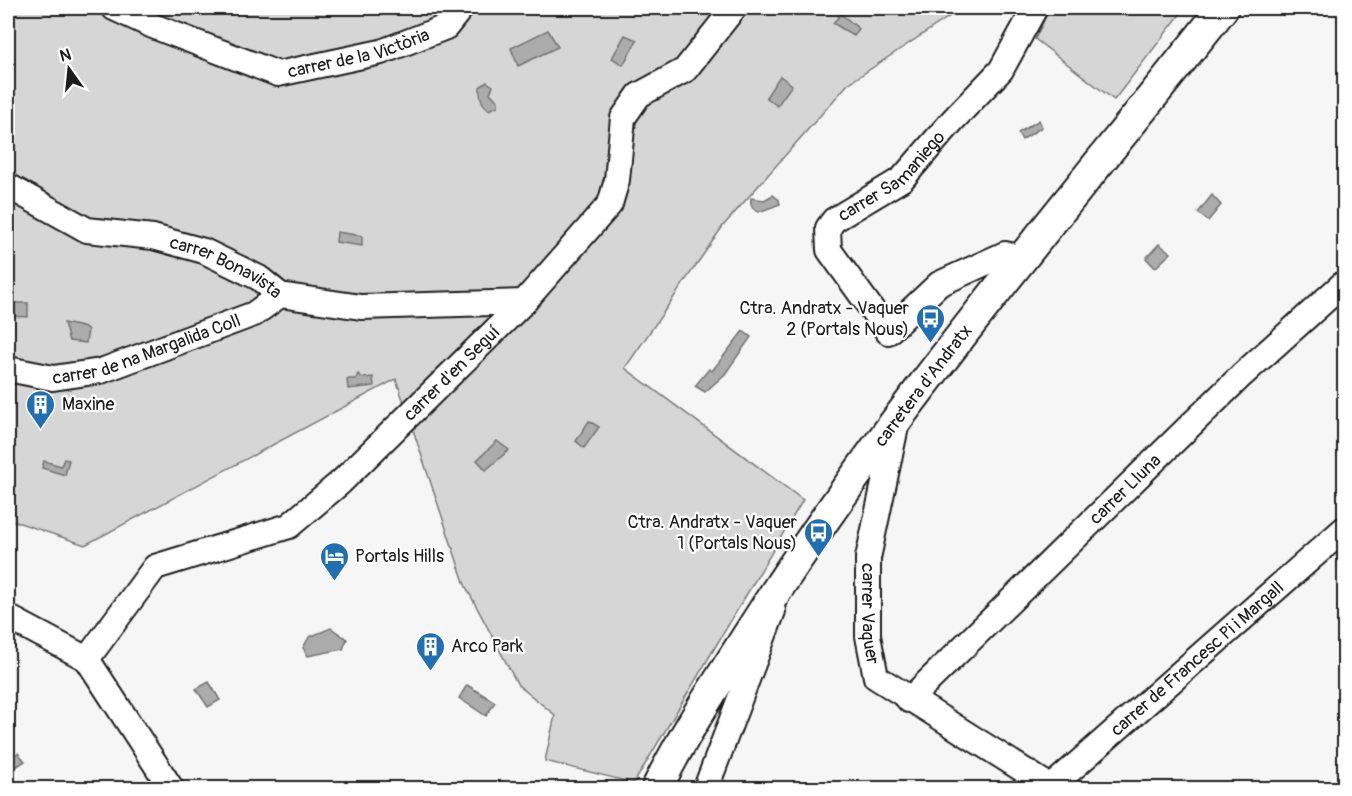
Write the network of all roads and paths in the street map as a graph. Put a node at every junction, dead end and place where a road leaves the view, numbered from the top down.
1 (114, 8) edge
2 (460, 8) edge
3 (734, 8) edge
4 (1035, 8) edge
5 (1223, 8) edge
6 (8, 186) edge
7 (1025, 258) junction
8 (1344, 284) edge
9 (280, 296) junction
10 (524, 302) junction
11 (8, 369) edge
12 (898, 417) junction
13 (1344, 529) edge
14 (787, 573) junction
15 (8, 617) edge
16 (87, 659) junction
17 (909, 700) junction
18 (1051, 788) edge
19 (171, 789) edge
20 (657, 789) edge
21 (706, 789) edge

1 - 2 street, carrer de la Victòria
3 - 10 street, carrer d'en Seguí
4 - 7 street, carrer Samaniego
5 - 7 main road, carretera d'Andratx
6 - 9 street, carrer Bonavista
7 - 12 main road, carretera d'Andratx
8 - 17 street, carrer Lluna
9 - 10 street, carrer Bonavista
9 - 11 street, carrer de na Margalida Coll
10 - 16 street, carrer d'en Seguí
12 - 14 main road, carretera d'Andratx
12 - 17 street, carrer Vaquer
13 - 18 street, carrer de Francesc Pi i Margall
14 - 20 main road, carretera d'Andratx
14 - 21 street
15 - 16 street
16 - 19 street
17 - 18 street, carrer Vaquer

